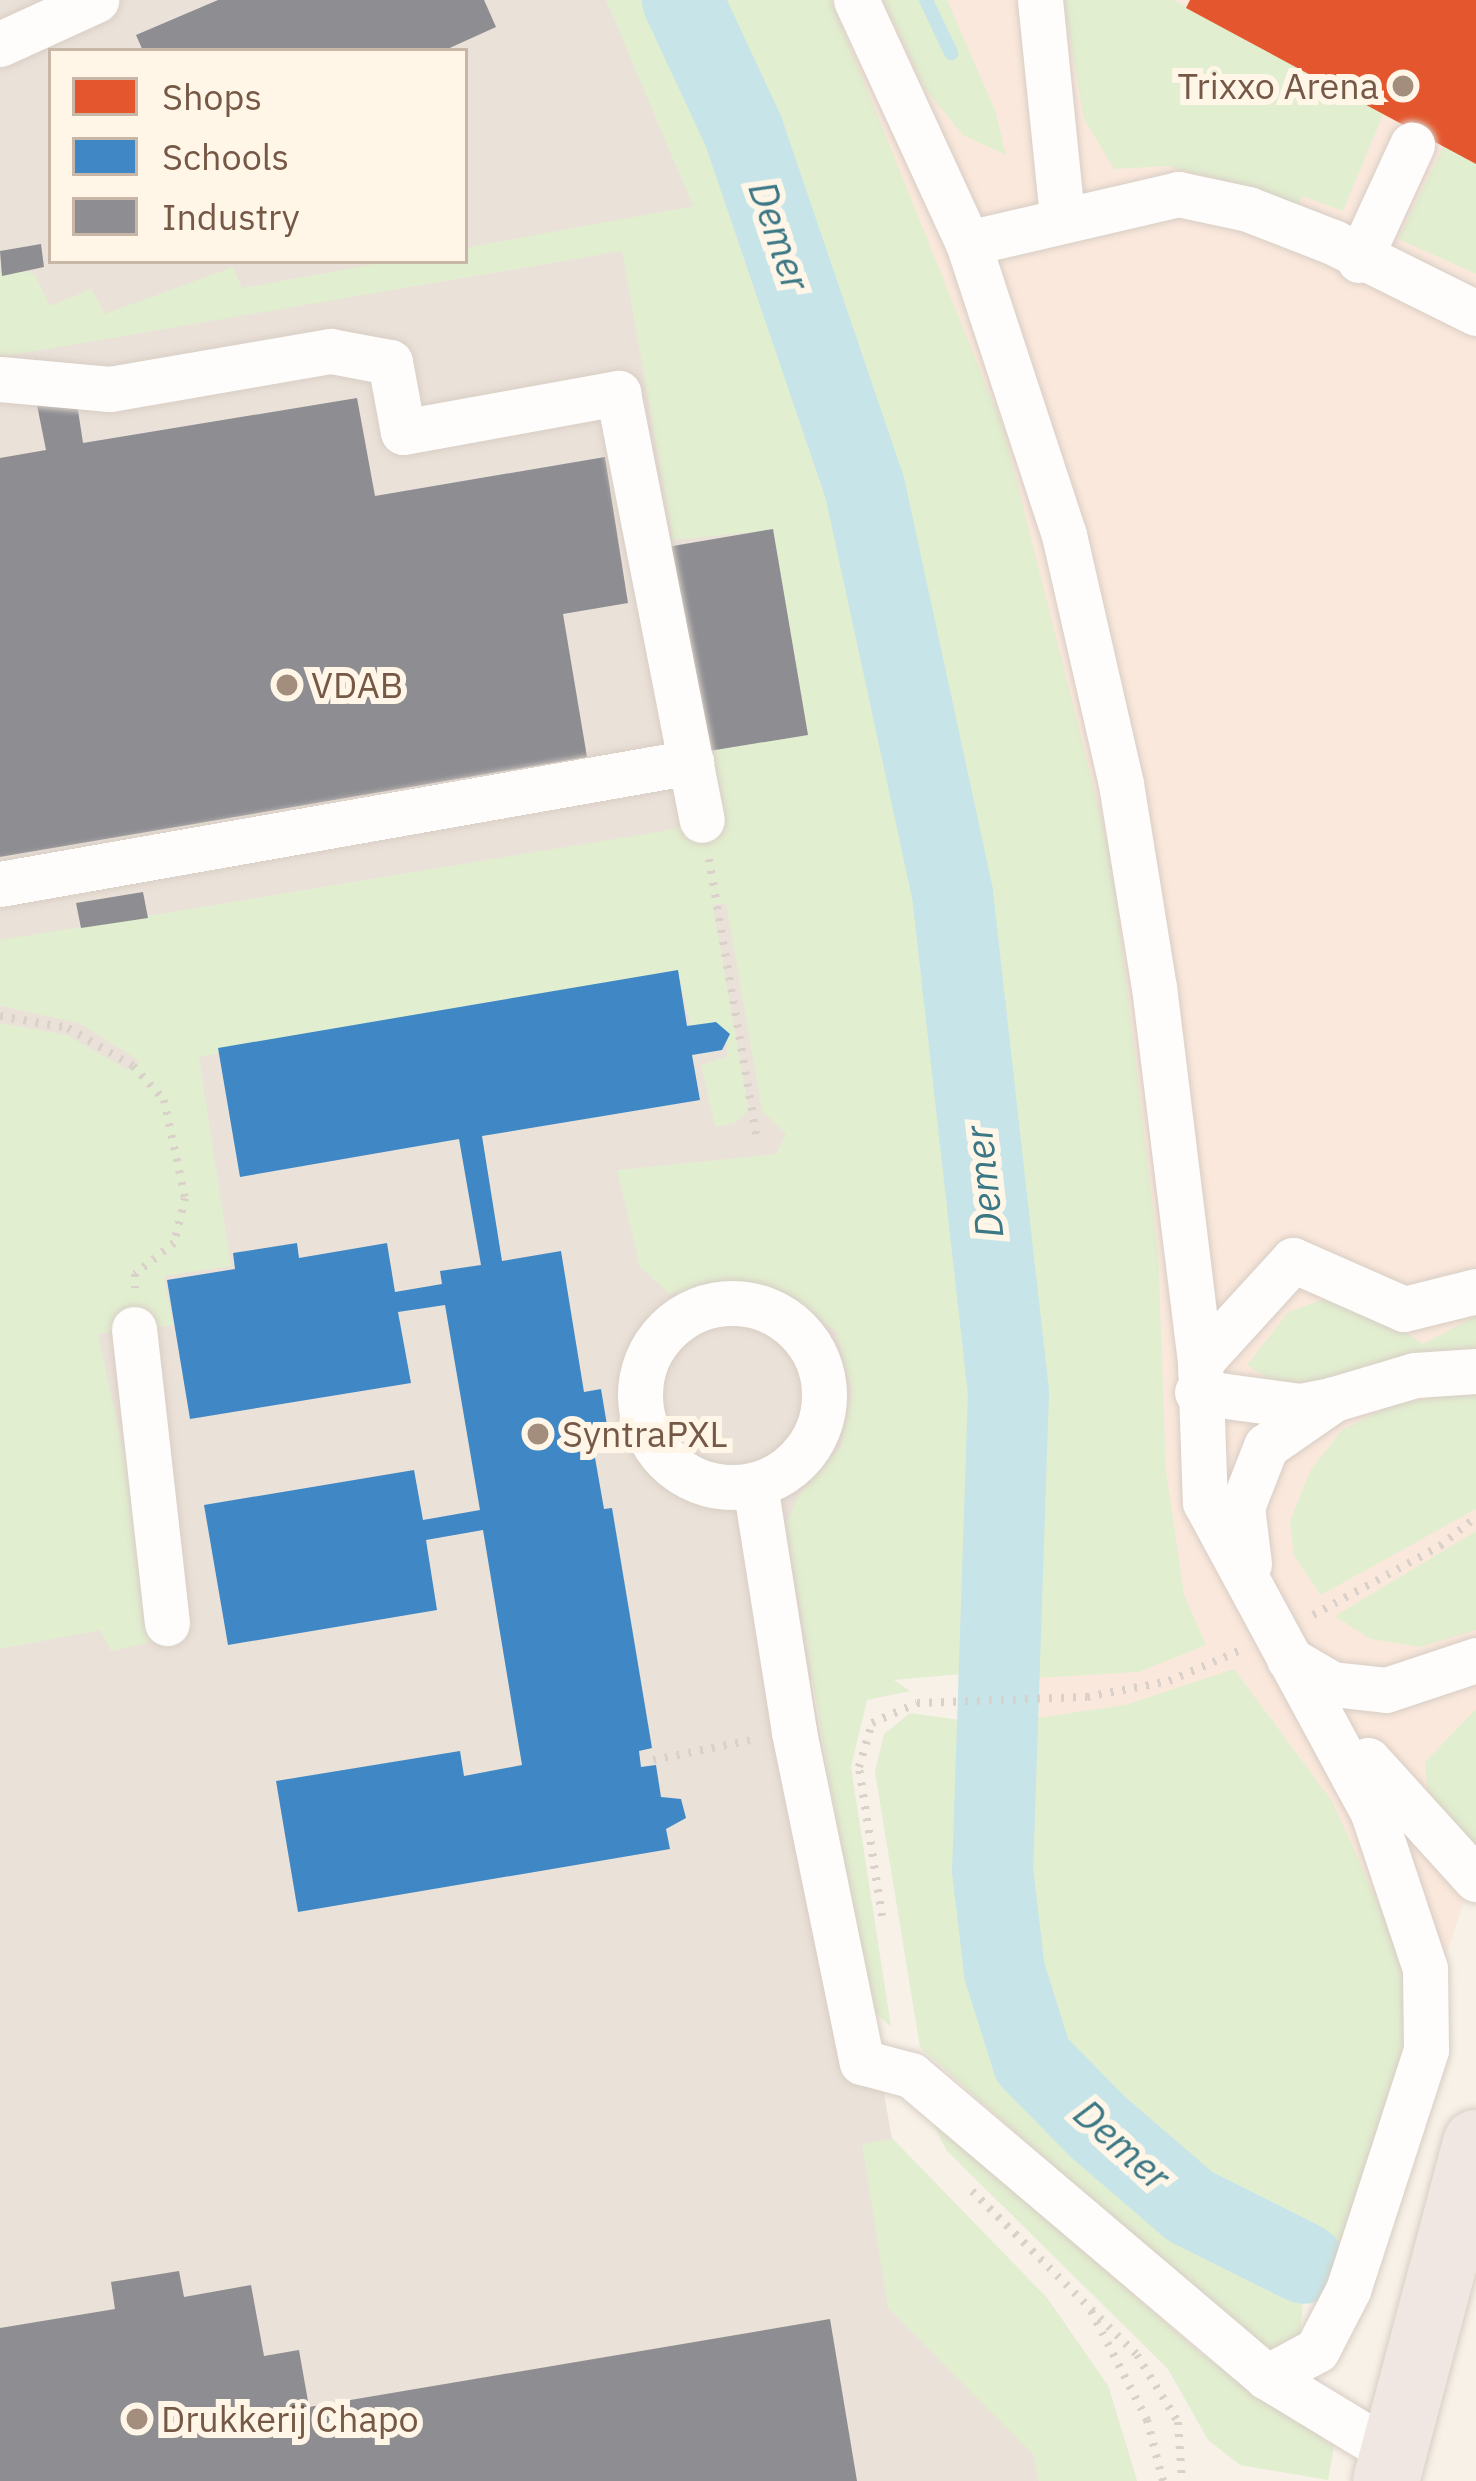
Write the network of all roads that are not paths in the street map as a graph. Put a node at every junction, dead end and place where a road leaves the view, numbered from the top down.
1 (96, 0) edge
2 (856, 0) edge
3 (1040, 0) edge
4 (0, 44) edge
5 (1412, 146) dead end
6 (1062, 216) junction
7 (968, 243) junction
8 (1359, 260) junction
9 (1476, 314) edge
10 (0, 379) edge
11 (691, 762) junction
12 (702, 820) road end
13 (0, 884) edge
14 (1476, 1291) edge
15 (134, 1330) road end
16 (1476, 1371) edge
17 (1198, 1377) junction
18 (1334, 1399) junction
19 (755, 1485) junction
20 (1252, 1585) junction
21 (167, 1623) dead end
22 (1289, 1659) junction
23 (1476, 1660) edge
24 (1476, 1879) edge
25 (1476, 2144) edge
26 (1267, 2378) junction
27 (1388, 2466) edge

1 - 4 lane
2 - 7 lane
3 - 6 lane
5 - 8 lane
6 - 7 lane
6 - 8 lane
7 - 17 lane
8 - 9 lane
10 - 11 lane
11 - 12 lane
11 - 13 lane
14 - 17 lane
15 - 21 lane
16 - 18 lane
17 - 18 lane
17 - 20 lane
18 - 20 lane
19 - 19 lane
19 - 26 lane
20 - 22 lane
22 - 23 lane
22 - 24 lane
22 - 26 lane
25 - 27 highway
26 - 27 lane

